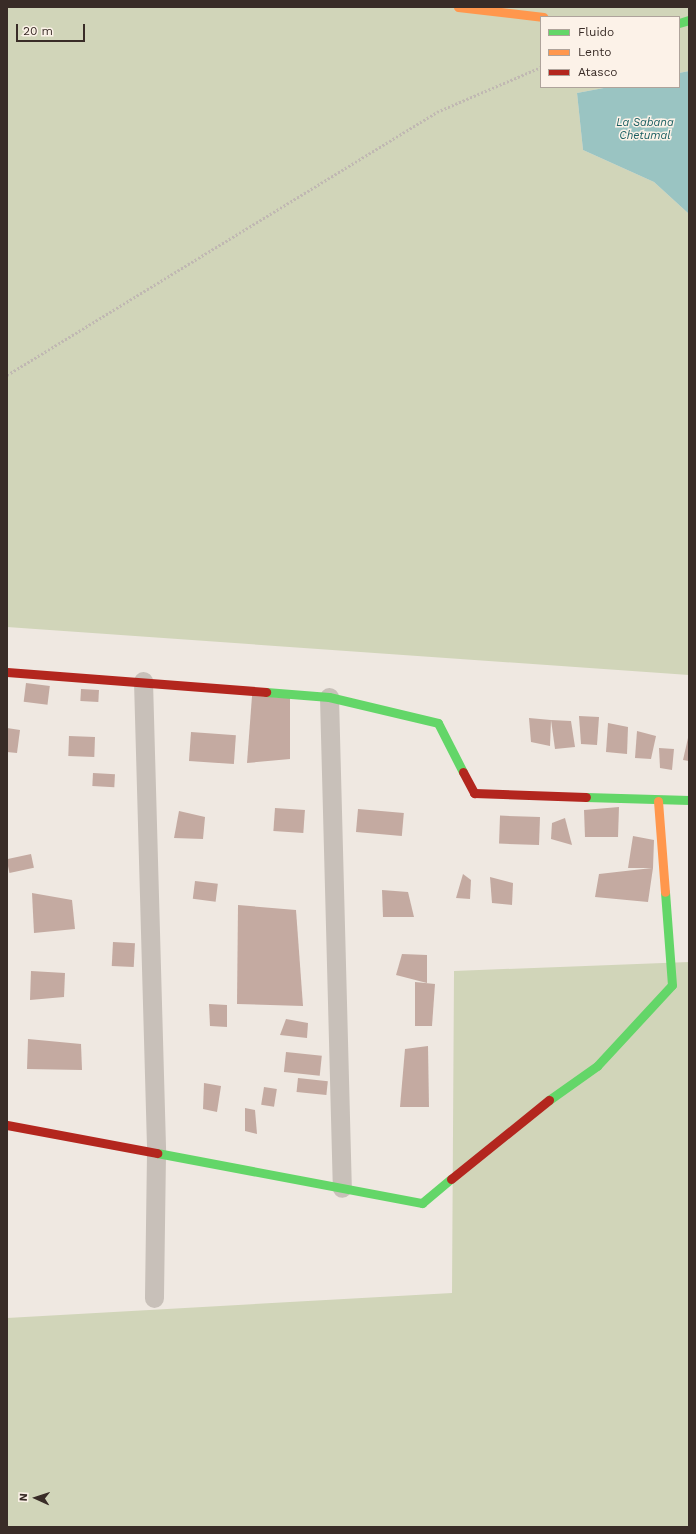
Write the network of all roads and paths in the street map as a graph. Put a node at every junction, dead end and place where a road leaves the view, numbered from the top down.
1 (458, 7) edge
2 (540, 17) edge
3 (540, 67) edge
4 (7, 374) edge
5 (7, 672) edge
6 (143, 681) junction
7 (329, 697) junction
8 (689, 800) edge
9 (658, 801) junction
10 (7, 1125) edge
11 (156, 1153) junction
12 (342, 1188) junction
13 (154, 1298) dead end

1 - 2 street
3 - 4 path
5 - 6 street
6 - 7 street
6 - 11 street
7 - 9 street
7 - 12 street
8 - 9 street
9 - 12 street
10 - 11 street
11 - 12 street
11 - 13 street

